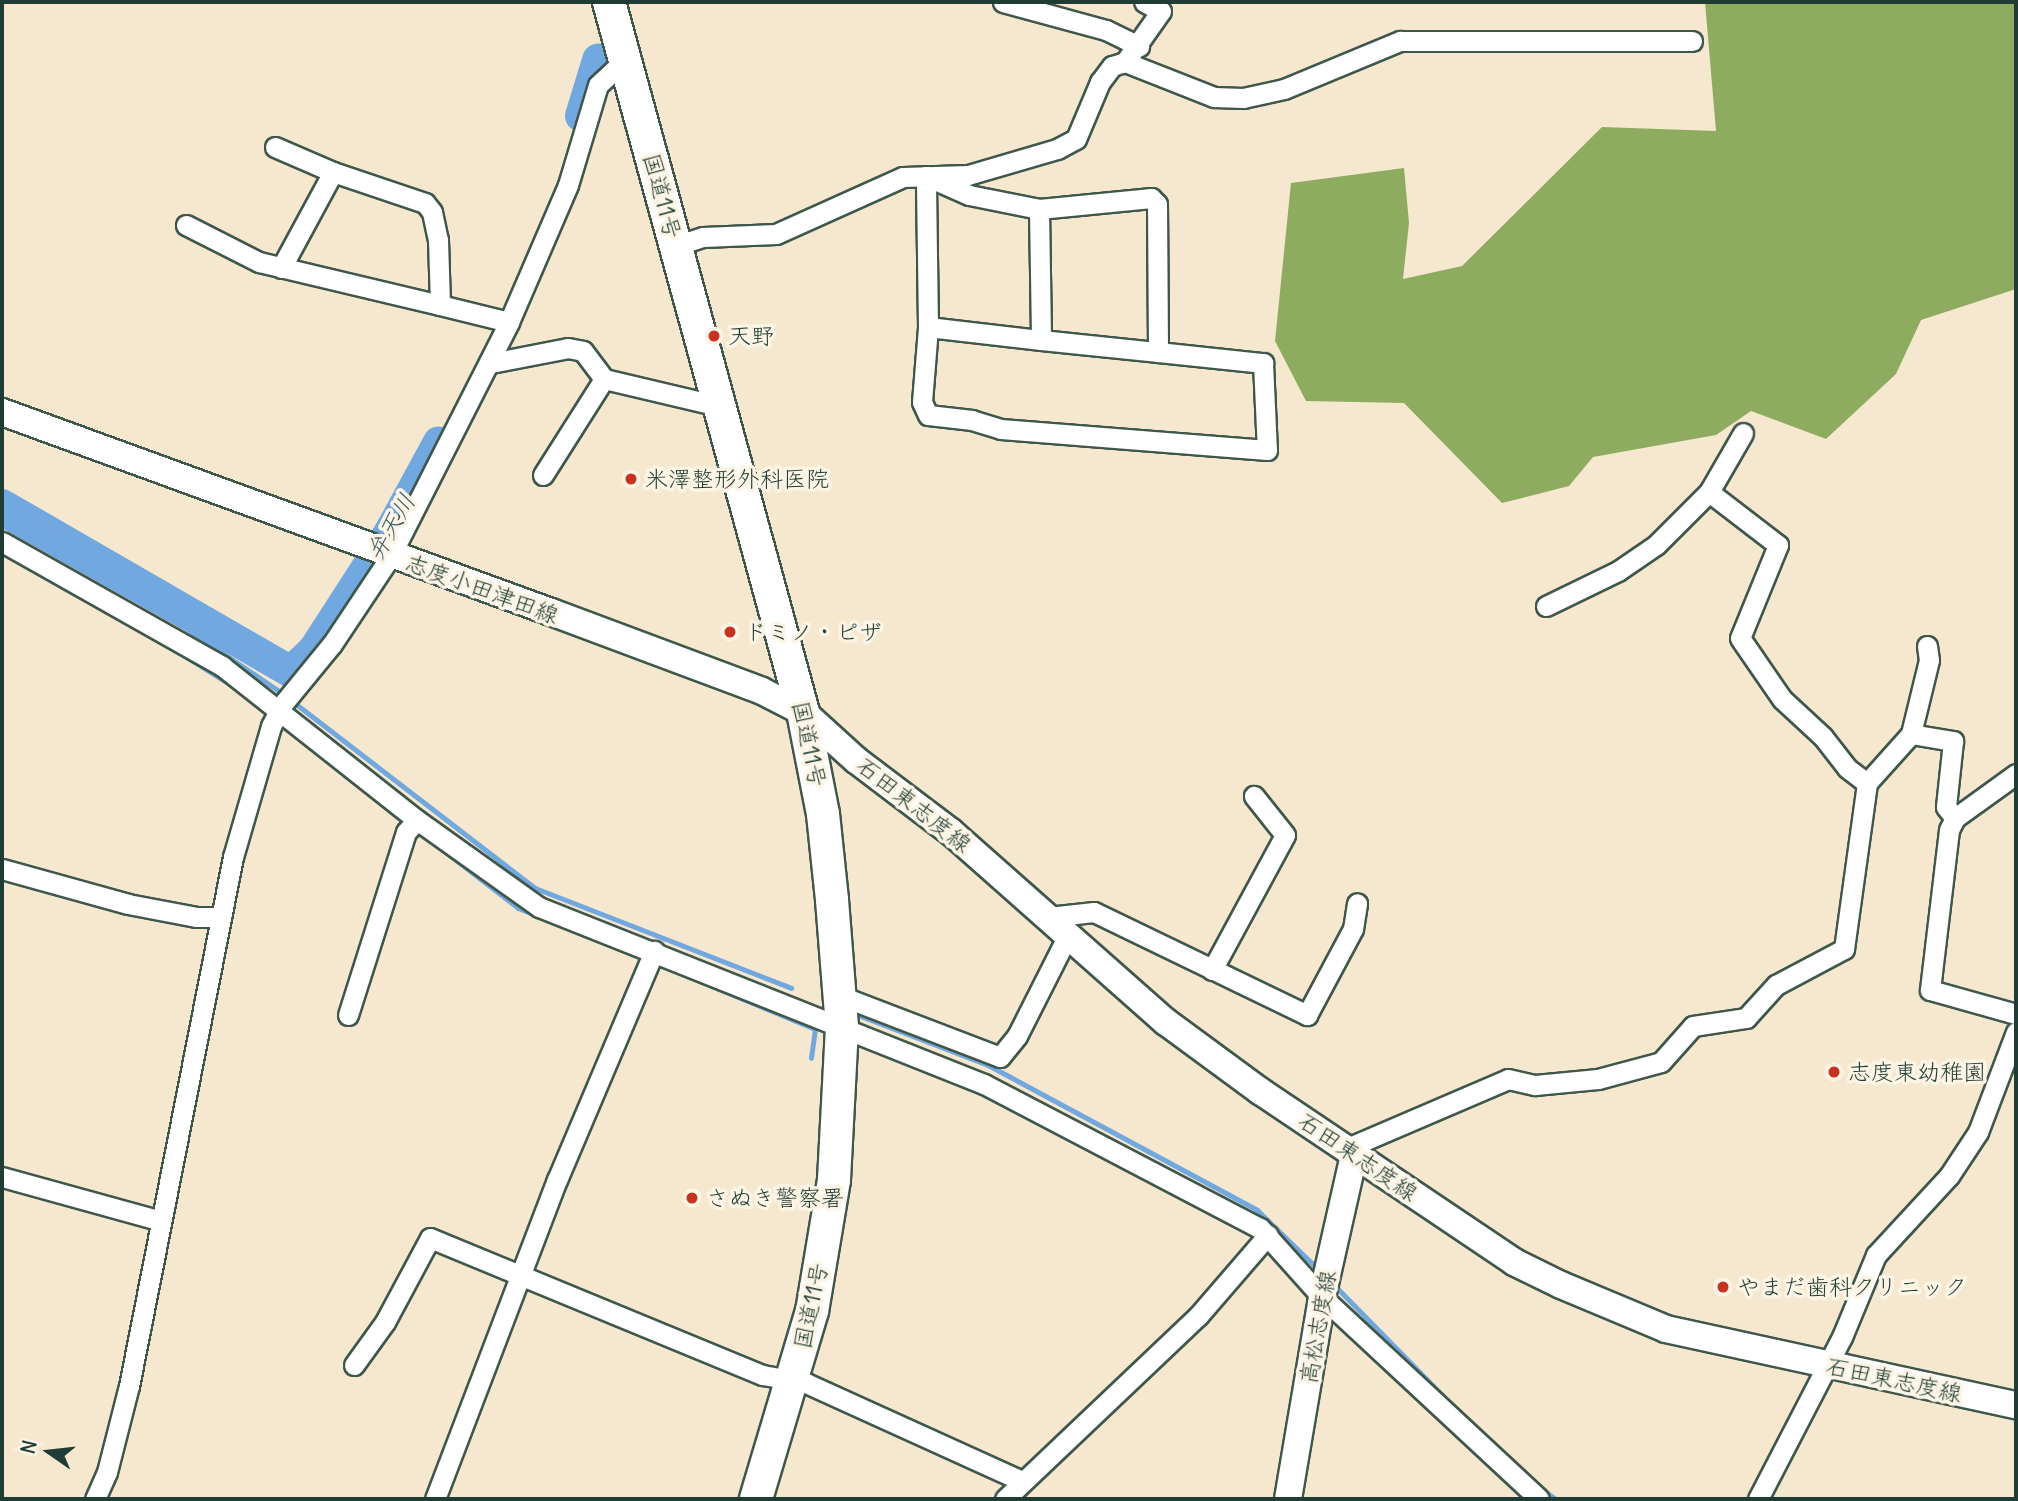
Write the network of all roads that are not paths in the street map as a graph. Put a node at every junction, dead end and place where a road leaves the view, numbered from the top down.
1 (609, 2) edge
2 (1003, 2) edge
3 (1144, 2) edge
4 (1692, 41) dead end
5 (1139, 46) junction
6 (625, 60) junction
7 (1125, 62) junction
8 (275, 147) dead end
9 (333, 172) junction
10 (926, 176) junction
11 (1039, 209) junction
12 (186, 225) dead end
13 (675, 246) junction
14 (281, 268) junction
15 (440, 305) junction
16 (509, 322) junction
17 (928, 327) junction
18 (1041, 340) junction
19 (1158, 352) junction
20 (491, 363) junction
21 (604, 379) junction
22 (718, 405) junction
23 (2, 412) edge
24 (1743, 433) dead end
25 (543, 475) dead end
26 (1709, 492) junction
27 (2, 542) edge
28 (390, 556) junction
29 (1546, 606) dead end
30 (1927, 646) dead end
31 (279, 711) junction
32 (803, 712) junction
33 (1911, 734) junction
34 (2016, 774) edge
35 (1867, 783) junction
36 (1254, 796) dead end
37 (1955, 818) junction
38 (418, 820) junction
39 (2, 869) edge
40 (1357, 904) dead end
41 (220, 917) junction
42 (1048, 917) junction
43 (1068, 935) junction
44 (654, 951) junction
45 (1212, 970) junction
46 (841, 996) junction
47 (2016, 1014) edge
48 (348, 1015) dead end
49 (842, 1027) junction
50 (2016, 1032) edge
51 (2009, 1078) edge
52 (1349, 1152) junction
53 (2, 1177) edge
54 (158, 1220) junction
55 (1268, 1235) junction
56 (519, 1278) junction
57 (1322, 1297) junction
58 (354, 1365) dead end
59 (1824, 1365) junction
60 (794, 1380) junction
61 (2016, 1405) edge
62 (1022, 1481) junction
63 (95, 1499) edge
64 (435, 1499) edge
65 (756, 1499) edge
66 (1005, 1499) edge
67 (1288, 1499) edge
68 (1539, 1499) edge
69 (1758, 1499) edge

1 - 6 highway, 国道11号
2 - 5 street
3 - 5 street
4 - 7 street
5 - 7 street
6 - 13 highway, 国道11号
6 - 16 street
7 - 10 street
8 - 9 street
9 - 14 street
9 - 15 street
10 - 11 street
10 - 13 street
10 - 17 street
11 - 18 street
11 - 19 street
12 - 14 street
13 - 22 highway, 国道11号
14 - 15 street
15 - 16 street
16 - 20 street
17 - 18 street
17 - 19 street
18 - 19 street
20 - 21 street
20 - 28 street
21 - 22 street
21 - 25 street
22 - 32 highway, 国道11号
23 - 28 main road, 志度小田津田線
24 - 26 street
26 - 29 street
26 - 35 street
27 - 31 street
28 - 31 street
28 - 32 main road, 志度小田津田線
30 - 33 street
31 - 38 street
31 - 41 street
32 - 42 main road, 石田東志度線
32 - 46 highway, 国道11号
33 - 35 street
33 - 37 street
34 - 37 street
35 - 52 street
36 - 45 street
37 - 47 street
38 - 44 street
38 - 48 street
39 - 41 street
40 - 45 street
41 - 54 street
42 - 43 main road, 石田東志度線
42 - 45 street
43 - 46 street
43 - 52 main road, 石田東志度線
44 - 49 street
44 - 56 street
46 - 49 highway, 国道11号
49 - 55 street
49 - 60 highway, 国道11号
50 - 51 street
51 - 59 street
52 - 57 main road, 高松志度線
52 - 59 main road, 石田東志度線
53 - 54 street
54 - 63 street
55 - 57 street
55 - 62 street
56 - 58 street
56 - 60 street
56 - 64 street
57 - 67 main road, 高松志度線
57 - 68 street
59 - 61 main road, 石田東志度線
59 - 69 street
60 - 62 street
60 - 65 highway, 国道11号
62 - 66 street

